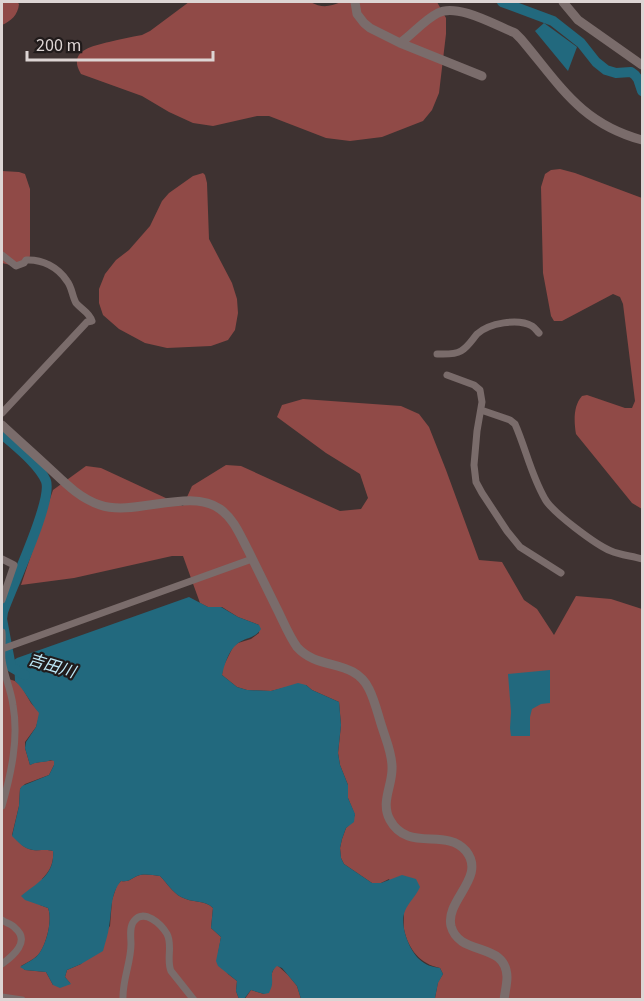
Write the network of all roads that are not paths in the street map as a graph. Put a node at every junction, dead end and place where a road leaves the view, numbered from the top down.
1 (355, 2) edge
2 (563, 2) edge
3 (400, 43) junction
4 (642, 65) edge
5 (482, 75) dead end
6 (642, 140) edge
7 (2, 255) edge
8 (539, 333) dead end
9 (437, 354) dead end
10 (447, 375) dead end
11 (481, 410) junction
12 (2, 413) edge
13 (2, 425) edge
14 (2, 559) edge
15 (252, 559) junction
16 (642, 559) edge
17 (561, 573) dead end
18 (2, 600) edge
19 (2, 632) edge
20 (2, 649) edge
21 (2, 806) edge
22 (2, 920) edge
23 (2, 964) edge
24 (2, 997) edge
25 (22, 999) edge
26 (123, 999) edge
27 (194, 999) edge
28 (504, 999) edge

1 - 3 street
2 - 4 street
3 - 5 street
3 - 6 street
7 - 12 street
8 - 9 street
10 - 11 street
11 - 16 street
11 - 17 street
13 - 15 street
14 - 18 street
15 - 20 street
15 - 28 street
19 - 20 street
20 - 21 street
22 - 23 street
24 - 25 street
26 - 27 street

